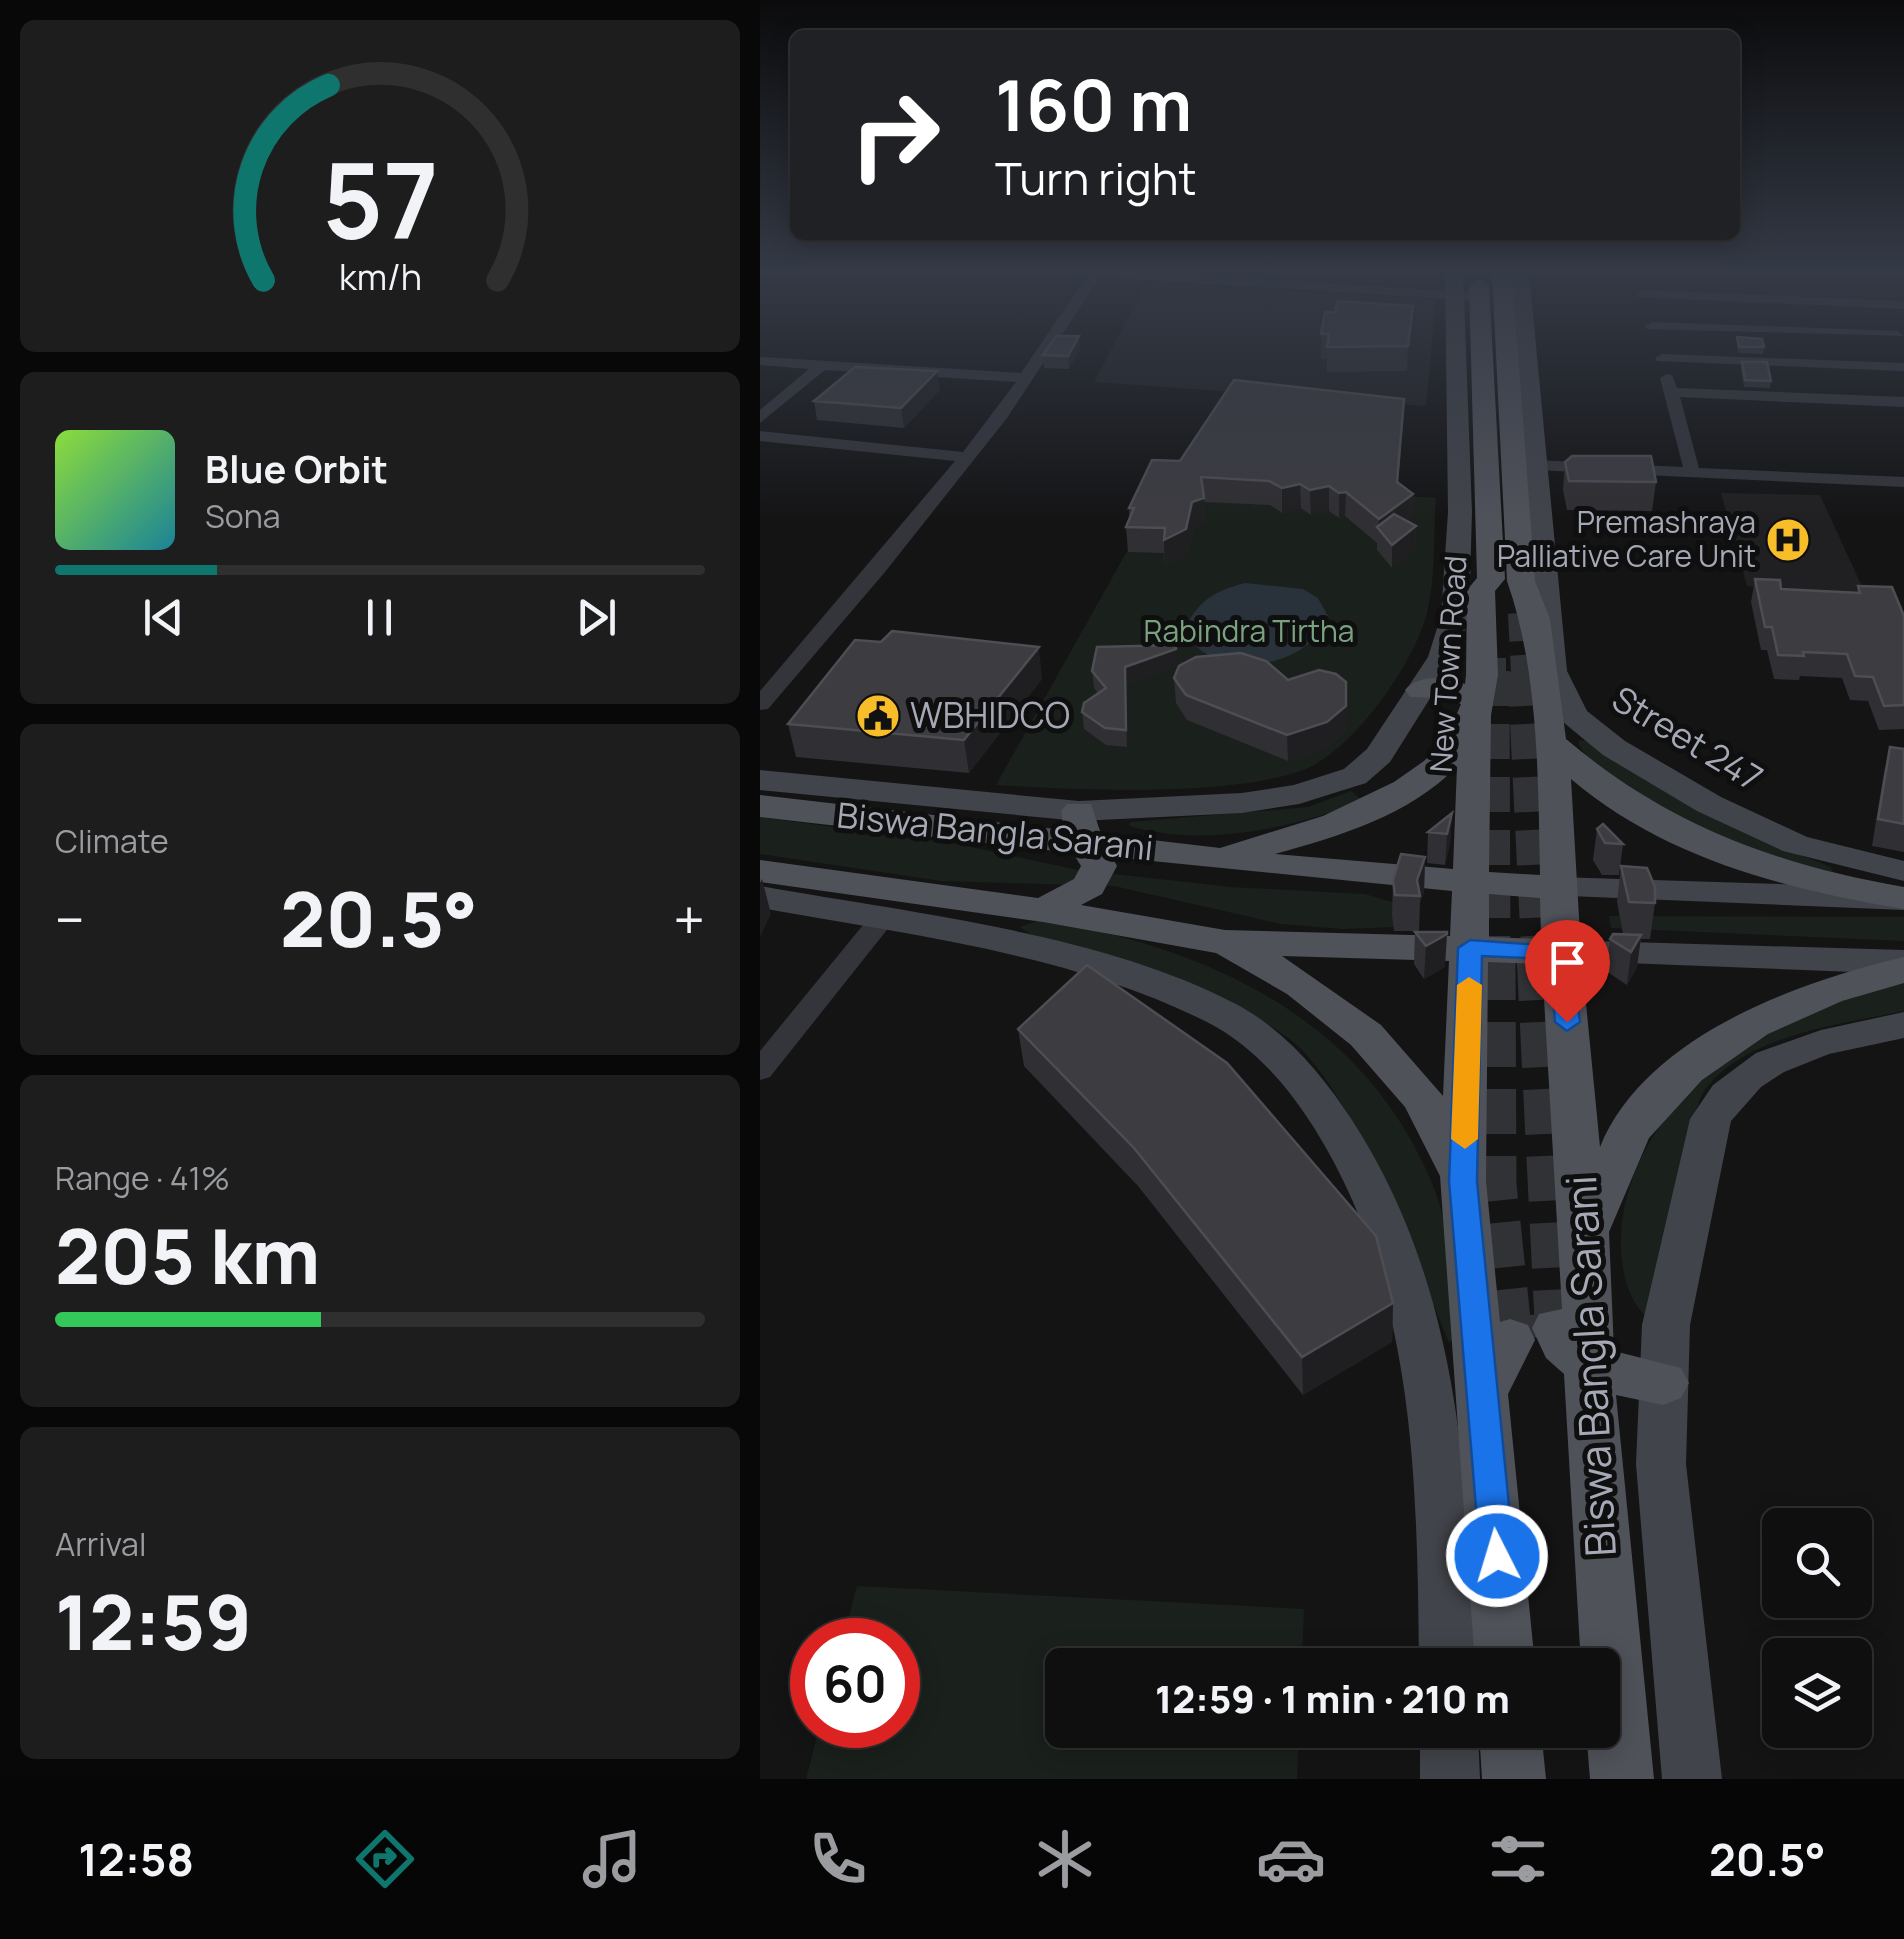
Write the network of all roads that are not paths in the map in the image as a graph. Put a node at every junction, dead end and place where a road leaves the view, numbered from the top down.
1 (1041, 355) edge
2 (1464, 355) edge
3 (1475, 355) edge
4 (1512, 355) edge
5 (1522, 355) edge
6 (1661, 355) edge
7 (1662, 358) junction
8 (760, 361) edge
9 (822, 365) junction
10 (1904, 367) edge
11 (1025, 378) junction
12 (1671, 392) junction
13 (1904, 402) edge
14 (760, 418) edge
15 (760, 436) edge
16 (965, 457) junction
17 (1525, 464) junction
18 (1692, 472) junction
19 (1904, 482) edge
20 (1506, 596) junction
21 (1421, 690) junction
22 (760, 704) edge
23 (1476, 707) junction
24 (1550, 742) junction
25 (760, 780) edge
26 (760, 806) edge
27 (1081, 826) junction
28 (1208, 857) junction
29 (760, 871) edge
30 (1904, 872) edge
31 (1469, 882) junction
32 (1557, 888) junction
33 (760, 897) edge
34 (1904, 898) edge
35 (1044, 910) junction
36 (881, 920) junction
37 (1225, 942) junction
38 (1470, 948) junction
39 (1561, 952) junction
40 (1904, 962) edge
41 (1904, 970) edge
42 (1904, 1025) edge
43 (760, 1070) edge
44 (1463, 1181) junction
45 (1585, 1232) junction
46 (1553, 1345) junction
47 (1664, 1383) junction
48 (1482, 1393) junction
49 (1447, 1648) edge
50 (1504, 1648) edge
51 (1449, 1748) edge
52 (1511, 1748) edge
53 (1450, 1779) edge
54 (1514, 1779) edge
55 (1622, 1779) edge
56 (1692, 1779) edge

1 - 11 street
2 - 21 street
3 - 20 main road, New Town Road
4 - 17 main road
5 - 17 street, Street 247
6 - 7 street
7 - 10 street
7 - 12 street
8 - 9 street
9 - 11 street
9 - 14 street
11 - 16 street
12 - 13 street
12 - 18 street
15 - 16 street
16 - 22 street
17 - 18 street
17 - 20 main road
17 - 30 street, Street 247
18 - 19 street
20 - 23 main road, New Town Road
20 - 24 main road, Biswa Bangla Sarani
21 - 23 main road
21 - 27 street
23 - 28 main road
23 - 31 main road, New Town Road
24 - 32 main road, Biswa Bangla Sarani
24 - 34 main road
25 - 27 street
26 - 27 main road, Biswa Bangla Sarani
27 - 28 main road, Biswa Bangla Sarani
27 - 35 main road
28 - 31 main road, Biswa Bangla Sarani
29 - 35 main road, Biswa Bangla Sarani
31 - 32 main road, Biswa Bangla Sarani
31 - 38 main road, New Town Road
32 - 34 street
32 - 39 main road, Biswa Bangla Sarani
33 - 36 street
35 - 37 main road, Biswa Bangla Sarani
36 - 43 street
36 - 49 street
37 - 38 main road, Biswa Bangla Sarani
37 - 44 main road
38 - 39 main road, Biswa Bangla Sarani
38 - 44 main road
39 - 40 street
39 - 45 main road, Biswa Bangla Sarani
41 - 45 main road
42 - 47 street
44 - 48 main road
45 - 46 main road, Biswa Bangla Sarani
46 - 47 main road
46 - 48 main road
46 - 55 main road, Biswa Bangla Sarani
47 - 56 street
48 - 50 main road
51 - 53 street
52 - 54 main road

